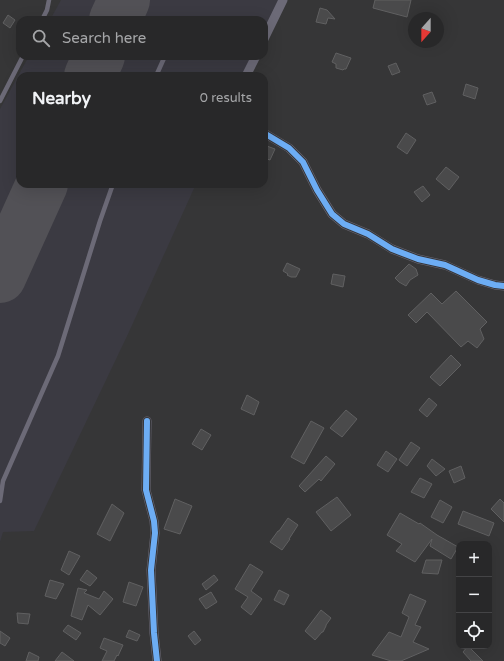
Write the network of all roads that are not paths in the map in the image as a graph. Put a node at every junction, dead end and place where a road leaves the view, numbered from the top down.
1 (49, 0) edge
2 (283, 0) edge
3 (44, 16) edge
4 (268, 31) edge
5 (21, 60) edge
6 (163, 60) edge
7 (254, 60) edge
8 (158, 72) edge
9 (248, 72) edge
10 (0, 101) edge
11 (268, 135) edge
12 (112, 188) edge
13 (504, 286) edge
14 (147, 421) dead end
15 (0, 501) edge
16 (157, 661) edge

1 - 3 lane
2 - 4 street
5 - 10 lane
6 - 8 lane
7 - 9 street
11 - 13 street
12 - 15 lane
14 - 16 street

